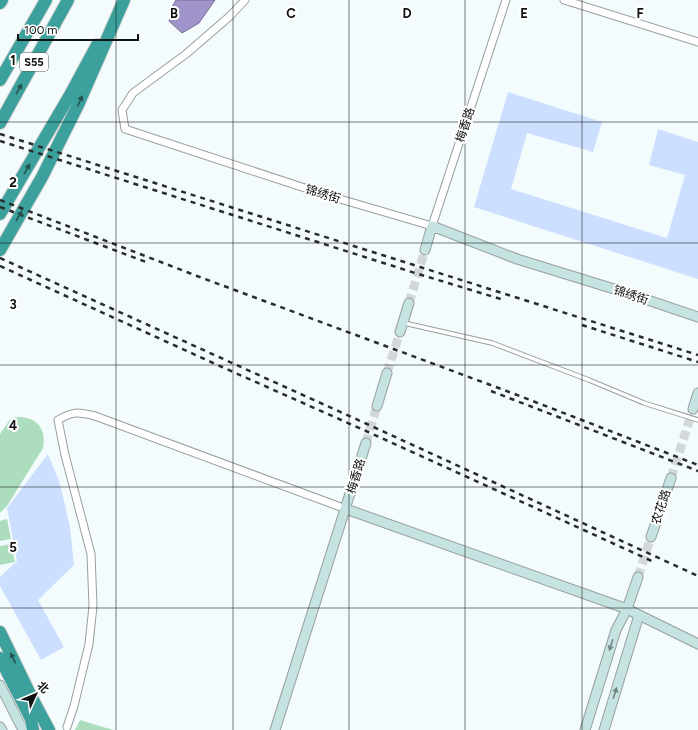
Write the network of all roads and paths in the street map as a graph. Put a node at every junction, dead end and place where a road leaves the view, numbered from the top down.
1 (2, 0) edge
2 (46, 0) edge
3 (68, 0) edge
4 (123, 0) edge
5 (245, 0) edge
6 (506, 0) edge
7 (564, 0) edge
8 (0, 3) edge
9 (698, 42) edge
10 (0, 80) edge
11 (0, 123) edge
12 (0, 214) edge
13 (432, 226) junction
14 (0, 250) edge
15 (425, 250) tunnel mouth
16 (409, 303) tunnel mouth
17 (698, 317) edge
18 (403, 323) junction
19 (400, 332) tunnel mouth
20 (387, 373) tunnel mouth
21 (698, 393) edge
22 (377, 406) tunnel mouth
23 (693, 410) tunnel mouth
24 (698, 420) edge
25 (366, 443) tunnel mouth
26 (670, 478) tunnel mouth
27 (346, 510) junction
28 (651, 537) tunnel mouth
29 (638, 577) tunnel mouth
30 (627, 610) junction
31 (639, 615) junction
32 (0, 632) edge
33 (698, 644) edge
34 (0, 658) edge
35 (0, 685) edge
36 (32, 724) edge
37 (0, 727) edge
38 (67, 727) dead end
39 (2, 730) edge
40 (24, 730) edge
41 (49, 730) edge
42 (275, 730) edge
43 (585, 730) edge
44 (604, 730) edge

1 - 8 highway
2 - 10 highway, S55
11 -> 3 highway, S55
12 -> 4 highway
14 -> 4 highway
5 - 13 street, 锦绣街
6 - 13 street, 梅香路
7 - 9 street
13 - 15 street, 梅香路
13 - 17 street, 锦绣街
16 - 18 street
18 - 19 street
18 - 24 lane
20 - 22 street
21 - 23 street
25 - 27 street, 梅香路
26 - 28 street, 农花路
27 - 30 street
27 - 38 street
27 - 42 street, 梅香路
29 - 30 street
30 - 31 street
30 -> 43 street
31 - 33 street
44 -> 31 street
41 -> 32 highway
34 - 36 highway
35 - 40 street
37 - 39 street

